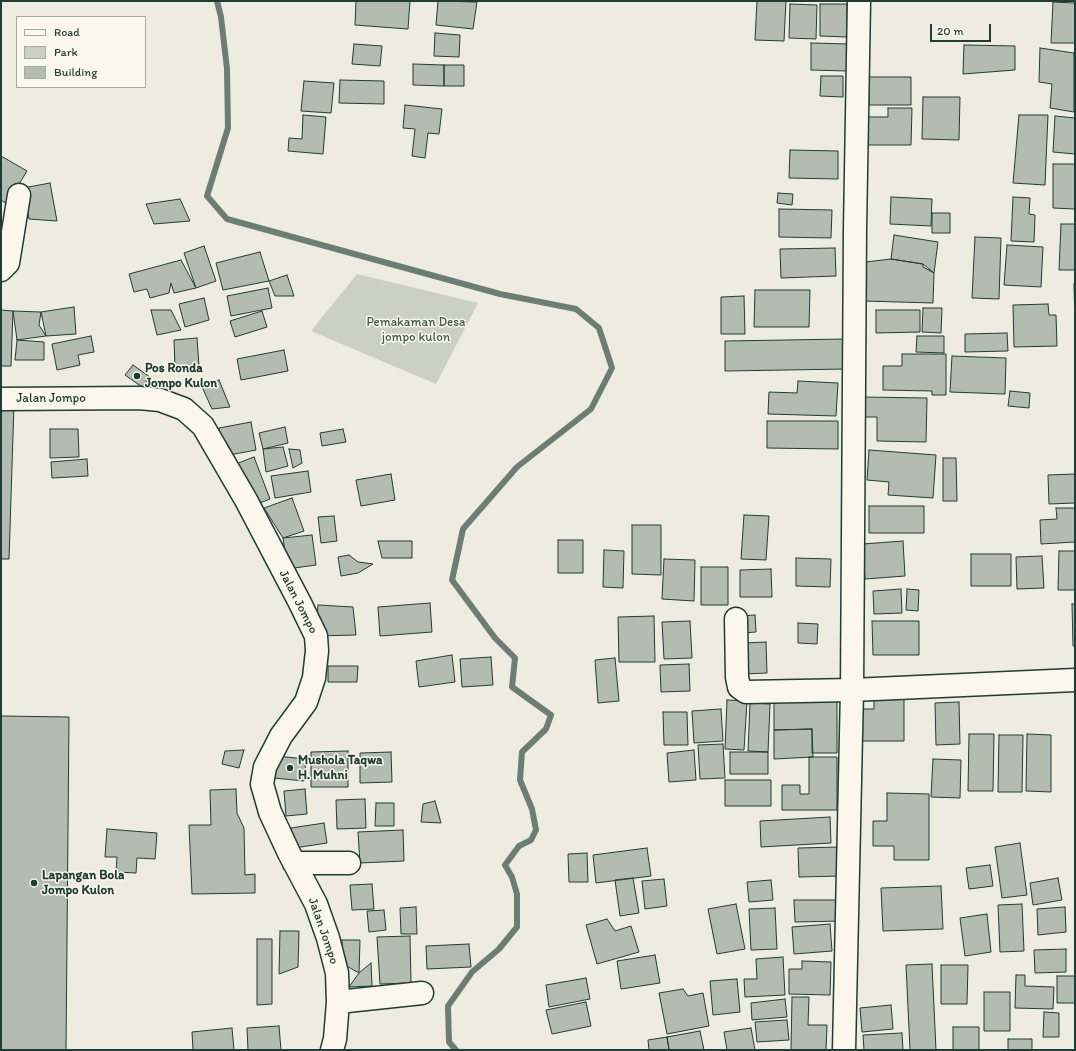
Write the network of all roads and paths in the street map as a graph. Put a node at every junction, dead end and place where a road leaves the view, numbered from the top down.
1 (859, 1) edge
2 (19, 195) dead end
3 (1, 270) edge
4 (1, 399) edge
5 (736, 619) dead end
6 (1075, 680) edge
7 (852, 690) junction
8 (294, 863) junction
9 (349, 863) dead end
10 (422, 993) dead end
11 (338, 1002) junction
12 (332, 1050) edge
13 (844, 1050) edge

1 - 7 street
2 - 3 street
4 - 8 street, Jalan Jompo
5 - 7 street
6 - 7 street
7 - 13 street
8 - 9 street
8 - 11 street, Jalan Jompo
10 - 11 street
11 - 12 street, Jalan Jompo

